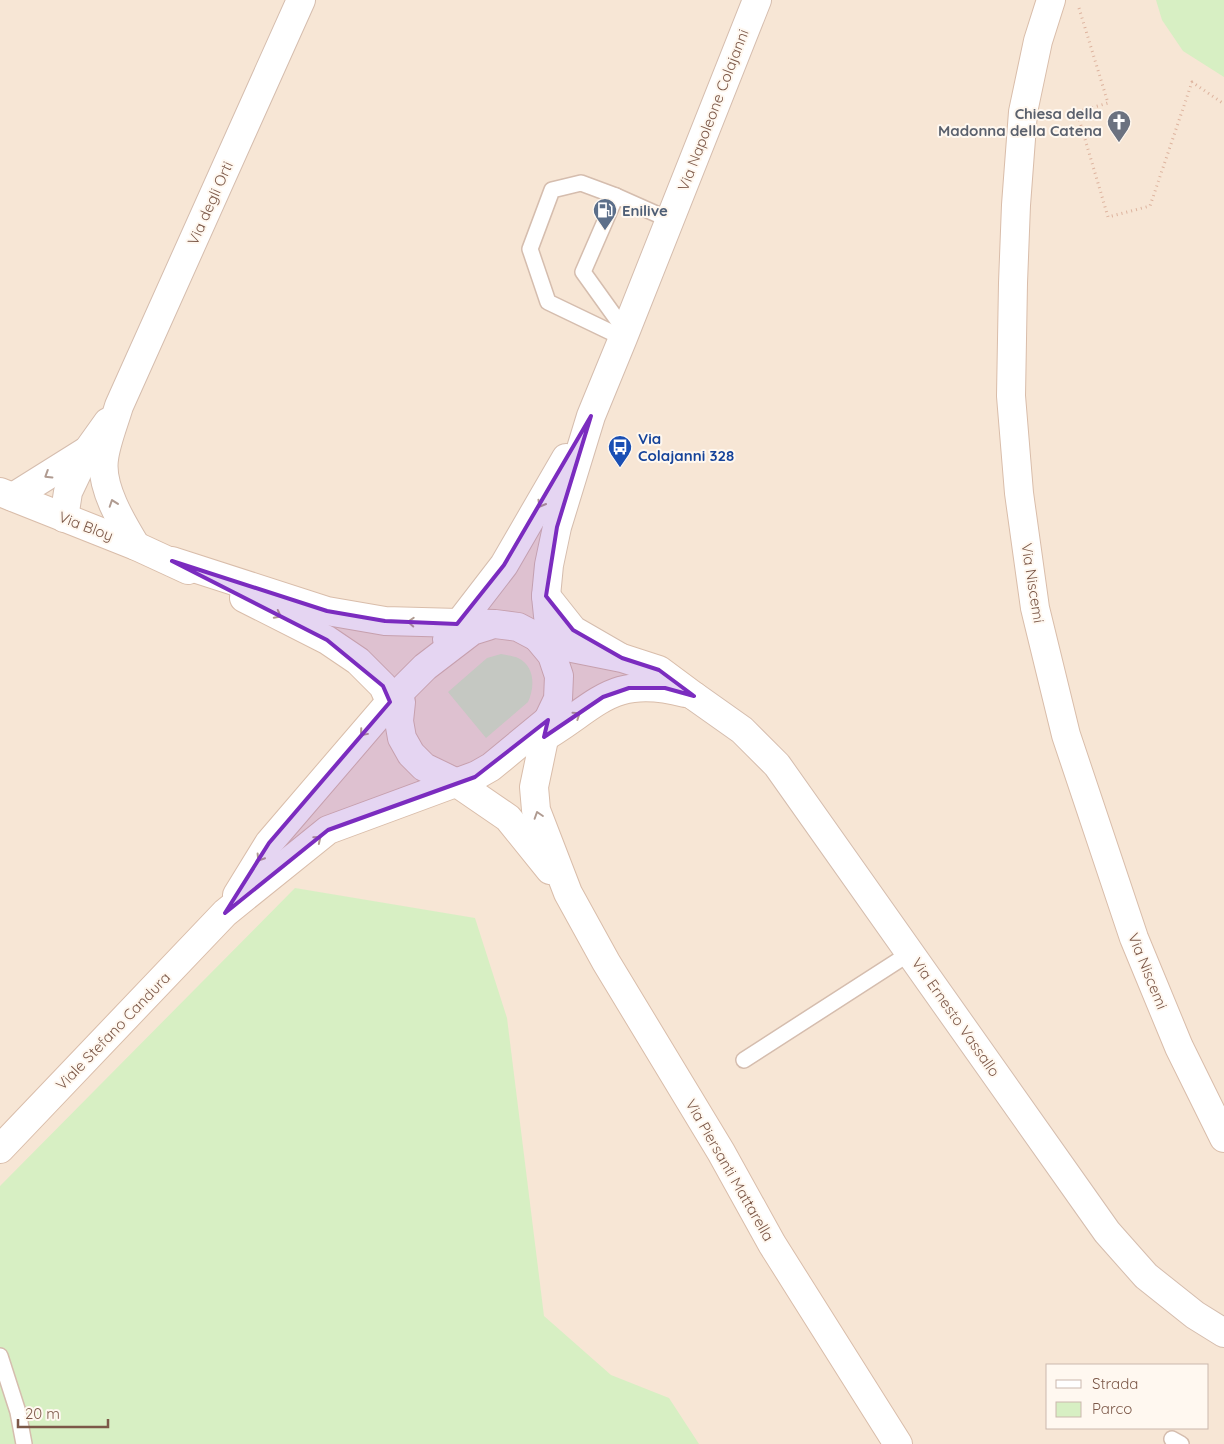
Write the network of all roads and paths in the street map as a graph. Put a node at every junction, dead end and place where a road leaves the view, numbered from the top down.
1 (300, 0) edge
2 (757, 0) edge
3 (1051, 0) edge
4 (1077, 0) edge
5 (1224, 104) edge
6 (616, 196) junction
7 (670, 220) junction
8 (625, 335) junction
9 (591, 416) junction
10 (96, 455) junction
11 (6, 495) edge
12 (64, 518) junction
13 (136, 546) junction
14 (172, 561) junction
15 (546, 596) junction
16 (457, 624) junction
17 (495, 624) junction
18 (547, 644) junction
19 (622, 658) junction
20 (406, 694) junction
21 (694, 696) junction
22 (546, 728) junction
23 (466, 775) junction
24 (568, 893) junction
25 (225, 913) junction
26 (910, 953) junction
27 (744, 1060) dead end
28 (1224, 1138) edge
29 (0, 1148) edge
30 (1224, 1333) edge
31 (0, 1356) edge
32 (24, 1444) edge
33 (898, 1444) edge

1 - 10 street, Via degli Orti
2 - 7 street, Via Napoleone Colajanni
3 - 28 street, Via Niscemi
4 - 5 path
6 - 7 lane
6 - 8 lane
6 - 8 lane
7 - 8 street, Via Napoleone Colajanni
8 - 9 street, Via Napoleone Colajanni
9 - 15 street
9 -> 16 street
10 -> 11 street
10 - 12 street
13 -> 10 street
11 - 12 street, Via Bloy
12 - 13 street, Via Bloy
13 - 14 street, Via Bloy
16 -> 14 street
14 -> 20 street
15 - 18 street
15 - 19 street
16 - 17 street
16 - 20 street
17 - 18 street
17 - 20 street
18 - 19 street
18 - 22 street
19 - 21 street, Via Ernesto Vassallo
20 - 23 street
20 -> 25 street
22 -> 21 street
21 - 26 street, Via Ernesto Vassallo
22 - 23 street
24 -> 22 street
23 - 24 street
25 -> 23 street
24 - 33 street, Via Piersanti Mattarella
25 - 29 street, Viale Stefano Candura
26 - 27 lane
26 - 30 street, Via Ernesto Vassallo
31 - 32 lane

